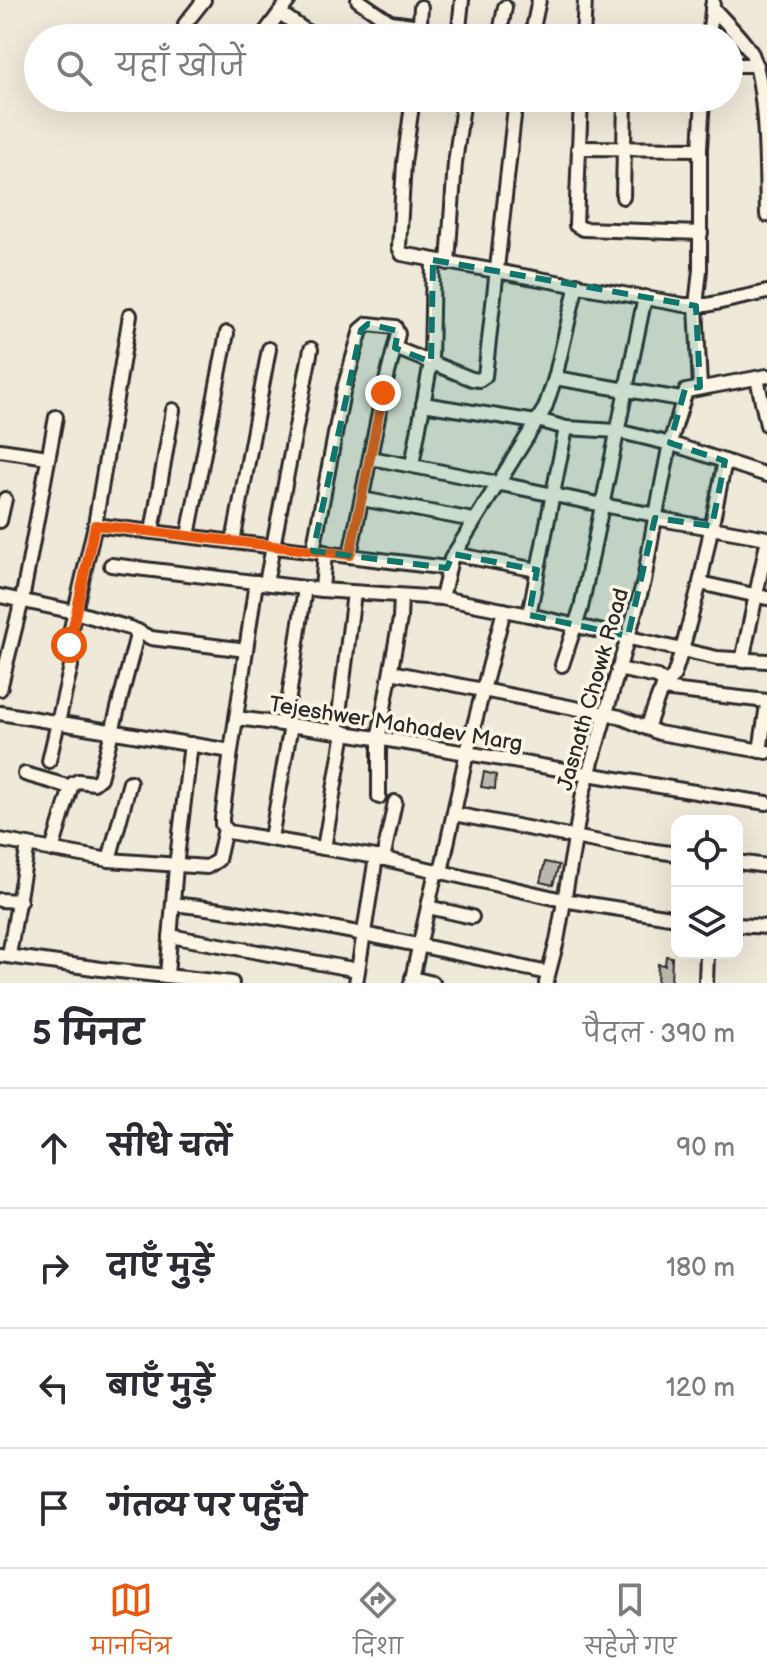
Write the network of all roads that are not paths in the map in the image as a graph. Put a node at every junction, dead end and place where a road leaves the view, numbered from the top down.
1 (204, 0) edge
2 (289, 0) edge
3 (358, 0) edge
4 (462, 0) edge
5 (539, 0) edge
6 (585, 0) edge
7 (712, 3) edge
8 (421, 7) dead end
9 (505, 7) dead end
10 (280, 13) junction
11 (185, 24) dead end
12 (272, 24) edge
13 (296, 24) edge
14 (396, 24) edge
15 (420, 24) edge
16 (459, 24) edge
17 (502, 24) edge
18 (534, 24) edge
19 (584, 24) edge
20 (710, 24) edge
21 (728, 24) edge
22 (743, 43) edge
23 (743, 65) edge
24 (757, 65) junction
25 (411, 112) edge
26 (462, 112) edge
27 (515, 112) edge
28 (580, 112) edge
29 (625, 112) edge
30 (702, 112) edge
31 (578, 148) junction
32 (625, 148) junction
33 (700, 149) junction
34 (623, 197) dead end
35 (767, 215) edge
36 (701, 233) junction
37 (433, 260) junction
38 (448, 263) junction
39 (498, 271) junction
40 (577, 284) junction
41 (767, 292) edge
42 (645, 297) junction
43 (696, 306) junction
44 (130, 315) dead end
45 (227, 333) dead end
46 (395, 348) junction
47 (269, 349) dead end
48 (311, 349) dead end
49 (431, 362) junction
50 (762, 377) edge
51 (555, 378) junction
52 (700, 387) junction
53 (626, 390) junction
54 (681, 399) junction
55 (423, 404) junction
56 (173, 410) dead end
57 (56, 417) dead end
58 (537, 421) junction
59 (767, 425) edge
60 (566, 428) junction
61 (617, 431) junction
62 (670, 443) junction
63 (0, 450) edge
64 (48, 457) junction
65 (370, 458) junction
66 (725, 461) junction
67 (412, 465) junction
68 (767, 475) edge
69 (497, 483) junction
70 (551, 496) junction
71 (5, 499) dead end
72 (362, 499) junction
73 (602, 505) junction
74 (473, 520) junction
75 (0, 521) edge
76 (95, 525) junction
77 (711, 529) junction
78 (152, 532) junction
79 (188, 536) junction
80 (767, 540) edge
81 (233, 542) junction
82 (272, 546) junction
83 (319, 552) junction
84 (454, 554) junction
85 (350, 555) junction
86 (111, 565) dead end
87 (447, 568) junction
88 (537, 570) junction
89 (261, 582) junction
90 (700, 583) junction
91 (305, 588) junction
92 (322, 590) junction
93 (354, 593) junction
94 (0, 596) edge
95 (401, 596) junction
96 (762, 596) edge
97 (442, 598) junction
98 (22, 600) junction
99 (504, 610) junction
100 (75, 612) junction
101 (529, 615) junction
102 (575, 625) junction
103 (138, 631) junction
104 (628, 636) junction
105 (246, 650) junction
106 (682, 650) junction
107 (742, 661) junction
108 (767, 661) edge
109 (562, 665) dead end
110 (618, 669) junction
111 (391, 672) junction
112 (664, 686) junction
113 (0, 689) edge
114 (483, 690) junction
115 (767, 703) edge
116 (0, 713) edge
117 (604, 715) junction
118 (236, 718) junction
119 (58, 722) junction
120 (288, 725) junction
121 (647, 728) junction
122 (340, 731) junction
123 (113, 732) junction
124 (379, 737) junction
125 (191, 744) junction
126 (231, 751) junction
127 (467, 752) junction
128 (764, 752) edge
129 (49, 761) dead end
130 (25, 774) dead end
131 (588, 776) junction
132 (130, 782) dead end
133 (70, 787) junction
134 (379, 797) dead end
135 (395, 802) dead end
136 (767, 803) edge
137 (454, 814) junction
138 (225, 829) junction
139 (573, 837) junction
140 (271, 838) junction
141 (0, 840) edge
142 (28, 845) junction
143 (324, 848) junction
144 (52, 850) junction
145 (671, 853) edge
146 (379, 858) junction
147 (109, 860) junction
148 (743, 863) edge
149 (176, 866) junction
150 (767, 866) edge
151 (438, 872) junction
152 (0, 900) edge
153 (563, 900) junction
154 (20, 901) junction
155 (173, 904) junction
156 (428, 907) junction
157 (472, 917) dead end
158 (671, 917) edge
159 (743, 925) edge
160 (767, 927) edge
161 (364, 932) junction
162 (170, 936) junction
163 (420, 945) junction
164 (5, 955) edge
165 (707, 959) edge
166 (167, 975) junction
167 (107, 976) edge
168 (357, 976) edge
169 (547, 978) edge
170 (412, 981) edge
171 (232, 983) edge
172 (433, 983) edge
173 (706, 983) edge

1 - 11 street
2 - 10 street
3 - 14 street
4 - 16 street
5 - 18 street
6 - 19 street
7 - 20 street
7 - 21 street
8 - 15 street
9 - 17 street
10 - 12 street
10 - 13 street
22 - 24 street
23 - 24 street
24 - 35 street
25 - 37 street
26 - 38 street
27 - 39 street
28 - 31 street
29 - 32 street
30 - 33 street
31 - 32 street
31 - 36 street
32 - 33 street
32 - 34 street
33 - 36 street
36 - 43 street
37 - 38 street
37 - 49 street
38 - 39 street
39 - 40 street
39 - 49 street
40 - 42 street
40 - 51 street
41 - 43 street
42 - 43 street
42 - 53 street
43 - 52 street
44 - 76 street
45 - 79 street
46 - 49 street
46 - 65 street
46 - 83 street
47 - 81 street
48 - 82 street
49 - 55 street
50 - 52 street
50 - 59 street
51 - 53 street
51 - 58 street
52 - 54 street
53 - 54 street
53 - 61 street
54 - 62 street
55 - 58 street
55 - 67 street
56 - 78 street
57 - 64 street
58 - 60 street
58 - 69 street
60 - 61 street
60 - 70 street
61 - 62 street
61 - 73 street
62 - 66 street
62 - 73 street
63 - 64 street
64 - 98 street
65 - 67 street
65 - 72 street
66 - 68 street
66 - 77 street
67 - 69 street
69 - 70 street
69 - 74 street
70 - 73 street
70 - 88 street
71 - 75 street
72 - 74 street
72 - 85 street
73 - 102 street
74 - 84 street
76 - 78 street
76 - 100 street
77 - 80 street, Jasnath Chowk Road
77 - 90 street
77 - 104 street, Jasnath Chowk Road
78 - 79 street
79 - 81 street
80 - 96 street
81 - 82 street
82 - 83 street
82 - 89 street
83 - 85 street
83 - 92 street
84 - 87 street
84 - 88 street
85 - 87 street
86 - 89 street
87 - 97 street
88 - 101 street
89 - 91 street
89 - 105 street
90 - 96 street
90 - 106 street
91 - 92 street
91 - 120 street
92 - 93 street
93 - 95 street
93 - 122 street
94 - 98 street
95 - 97 street
95 - 111 street
96 - 107 street
97 - 99 street
98 - 100 street
98 - 113 street
99 - 101 street
99 - 114 street
100 - 103 street
100 - 119 street
101 - 102 street
102 - 104 street
102 - 109 street
103 - 105 street
103 - 123 street
104 - 106 street
104 - 110 street, Jasnath Chowk Road
105 - 118 street
106 - 107 street
106 - 112 street
107 - 108 street
110 - 112 street
110 - 117 street, Jasnath Chowk Road
111 - 114 street
111 - 124 street
112 - 115 street
112 - 121 street
114 - 117 street
114 - 127 street
115 - 128 street
116 - 119 street
117 - 121 street
117 - 131 street, Jasnath Chowk Road
118 - 120 street, Tejeshwer Mahadev Marg
118 - 126 street, Tejeshwer Mahadev Marg
119 - 123 street
119 - 129 street
120 - 122 street, Tejeshwer Mahadev Marg
120 - 140 street
121 - 128 street
122 - 124 street, Tejeshwer Mahadev Marg
122 - 143 street
123 - 125 street
123 - 133 street
124 - 127 street, Tejeshwer Mahadev Marg
124 - 134 street
125 - 126 street
125 - 149 street
126 - 138 street, Tejeshwer Mahadev Marg
127 - 131 street, Tejeshwer Mahadev Marg
127 - 137 street
130 - 133 street
131 - 136 street, Tejeshwer Mahadev Marg
131 - 139 street, Jasnath Chowk Road
132 - 147 street
133 - 144 street
135 - 146 street
137 - 139 street
137 - 151 street
138 - 140 street
138 - 149 street, Tejeshwer Mahadev Marg
139 - 145 street
139 - 153 street, Jasnath Chowk Road
140 - 143 street
141 - 142 street
142 - 144 street
142 - 154 street
143 - 146 street
144 - 147 street
146 - 151 street
146 - 161 street
147 - 149 street
148 - 150 street
149 - 155 street
151 - 153 street
151 - 156 street
152 - 154 street
153 - 158 street
153 - 169 street, Jasnath Chowk Road
154 - 164 street
155 - 161 street
155 - 162 street
156 - 157 street
156 - 163 street
159 - 160 street
161 - 163 street
161 - 168 street
162 - 166 street
162 - 168 street
163 - 169 street
163 - 170 street
164 - 167 street
165 - 173 street
166 - 167 street
166 - 171 street
170 - 172 street

